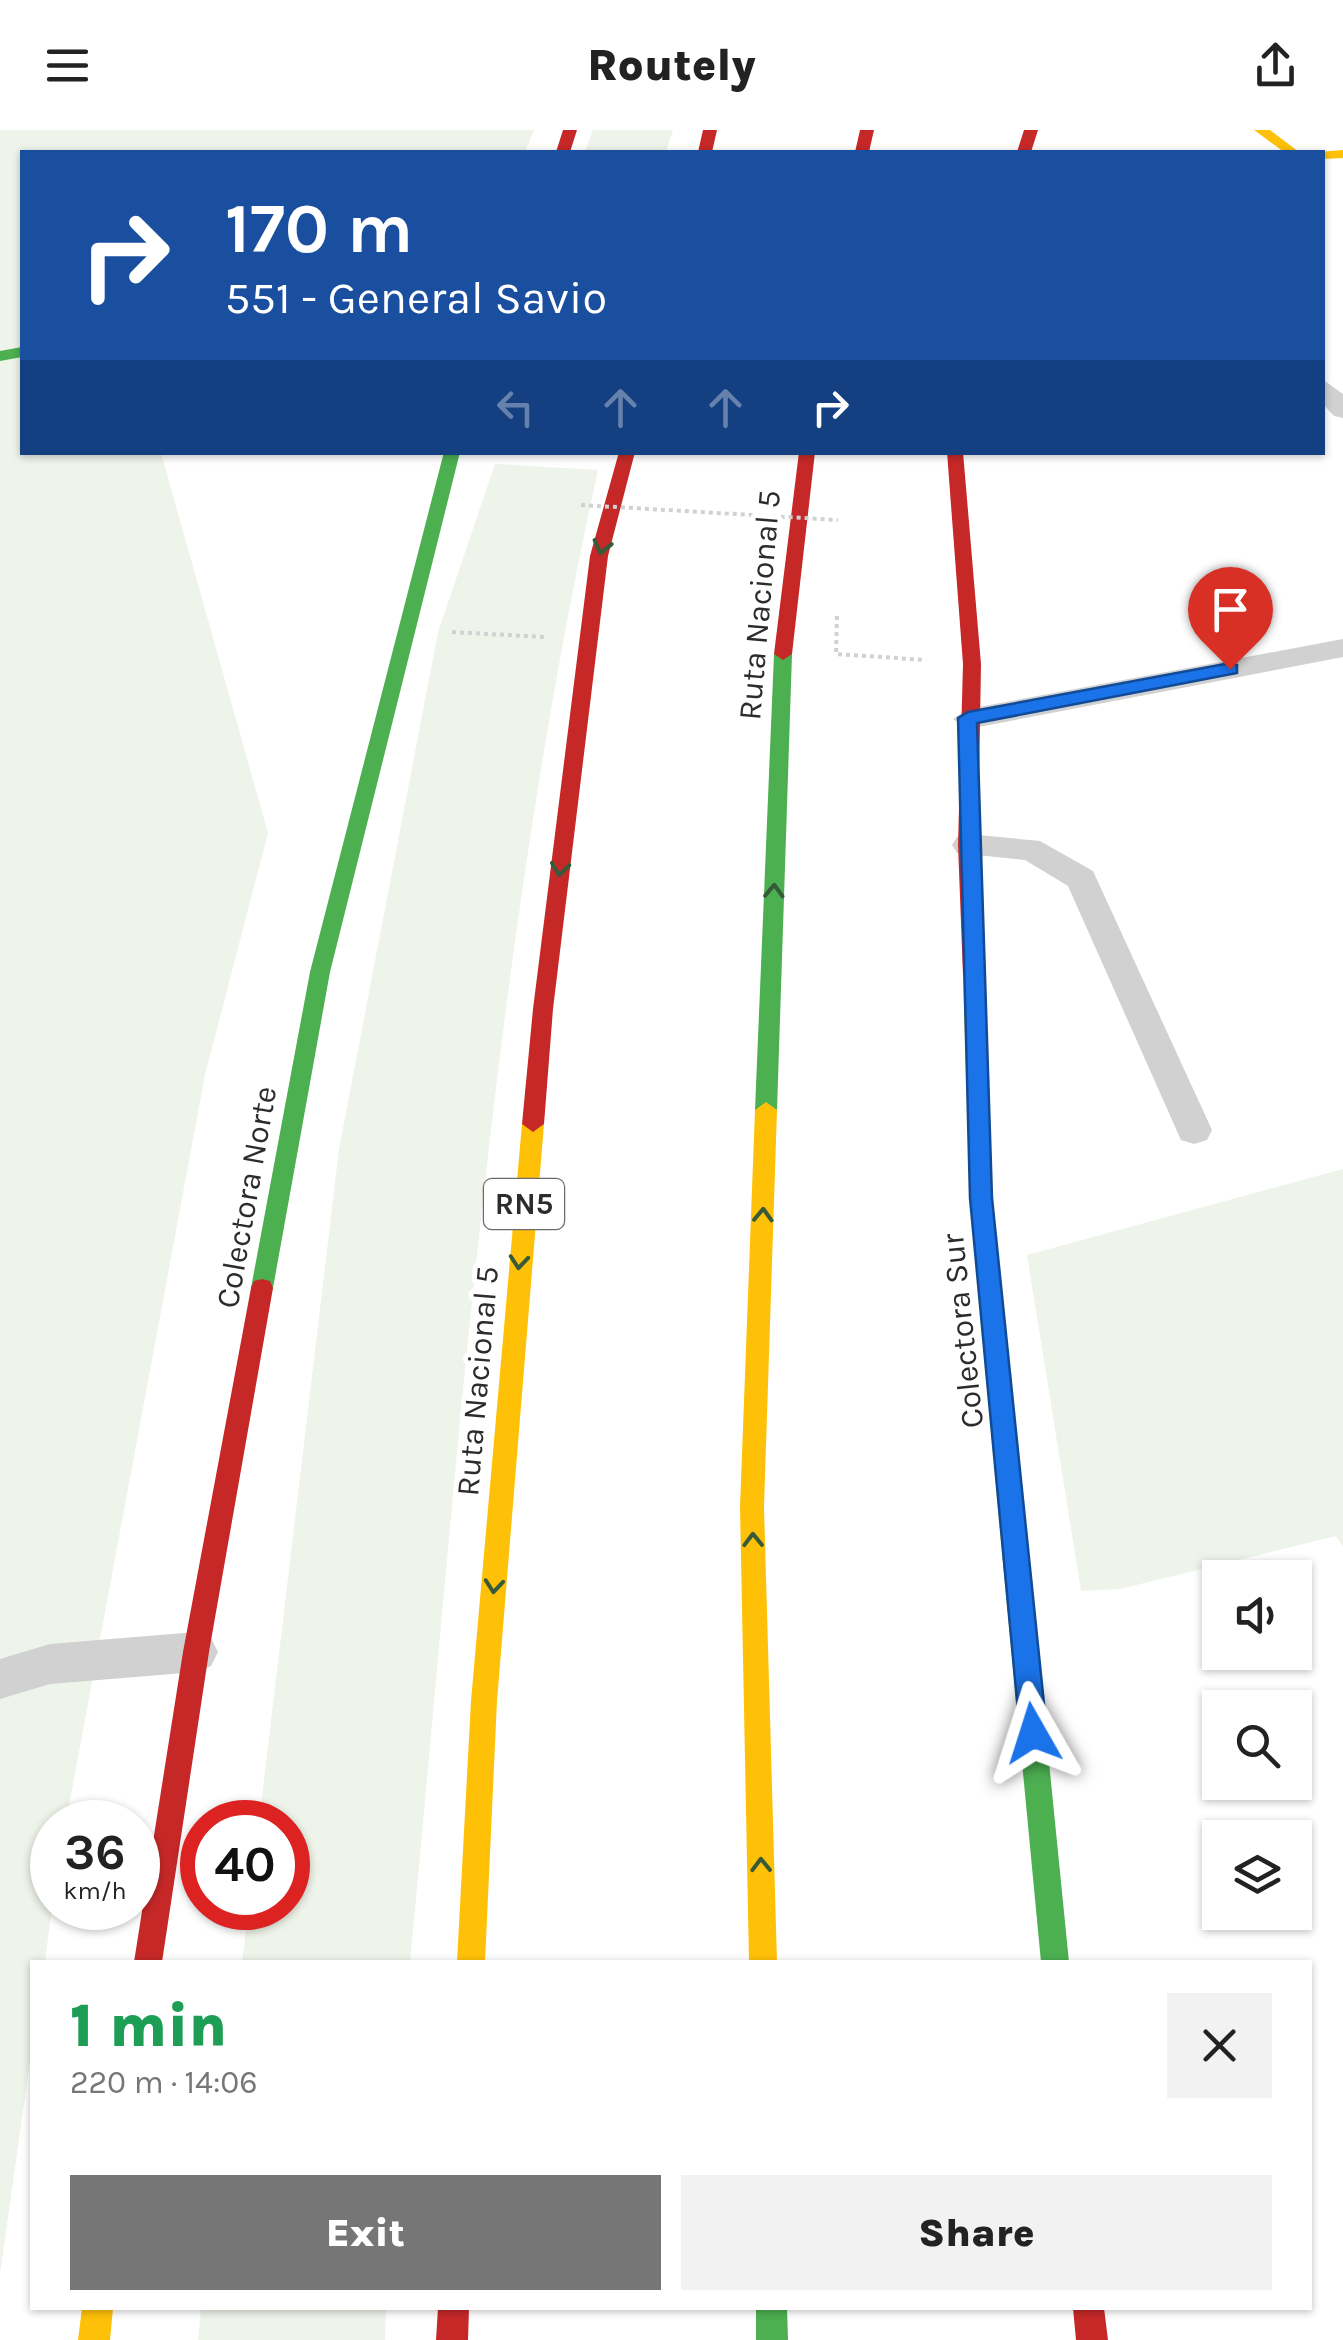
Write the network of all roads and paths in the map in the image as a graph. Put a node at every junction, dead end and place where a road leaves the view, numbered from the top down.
1 (1261, 130) edge
2 (1289, 150) edge
3 (1325, 390) edge
4 (1343, 410) edge
5 (451, 455) edge
6 (626, 455) edge
7 (807, 455) edge
8 (819, 455) edge
9 (955, 455) edge
10 (803, 478) junction
11 (578, 524) dead end
12 (838, 539) dead end
13 (837, 596) dead end
14 (406, 630) junction
15 (561, 638) dead end
16 (1343, 648) edge
17 (972, 664) junction
18 (968, 718) junction
19 (968, 845) junction
20 (1194, 1130) dead end
21 (196, 1652) junction
22 (0, 1678) edge
23 (148, 1960) edge
24 (471, 1960) edge
25 (763, 1960) edge
26 (1055, 1960) edge
27 (98, 2310) edge
28 (454, 2310) edge
29 (772, 2310) edge
30 (1089, 2310) edge
31 (94, 2340) edge
32 (452, 2340) edge
33 (772, 2340) edge
34 (1092, 2340) edge

1 - 2 main road
3 - 4 street
5 - 14 main road, Colectora Norte
6 -> 24 main road, Ruta Nacional 5 / RN5
7 - 10 main road, Ruta Nacional 5
8 - 10 main road
9 - 17 main road, Colectora Sur
25 -> 10 main road, Ruta Nacional 5
11 - 12 path, bridge
13 - 17 path
14 - 15 path
14 - 21 main road, Colectora Norte
16 - 18 street
17 - 18 main road, Colectora Sur
18 - 19 main road, Colectora Sur
19 - 20 street
19 - 26 main road, Colectora Sur
21 - 22 street
21 - 23 main road, Colectora Norte
27 - 31 main road
28 - 32 main road
29 - 33 main road
30 - 34 main road

